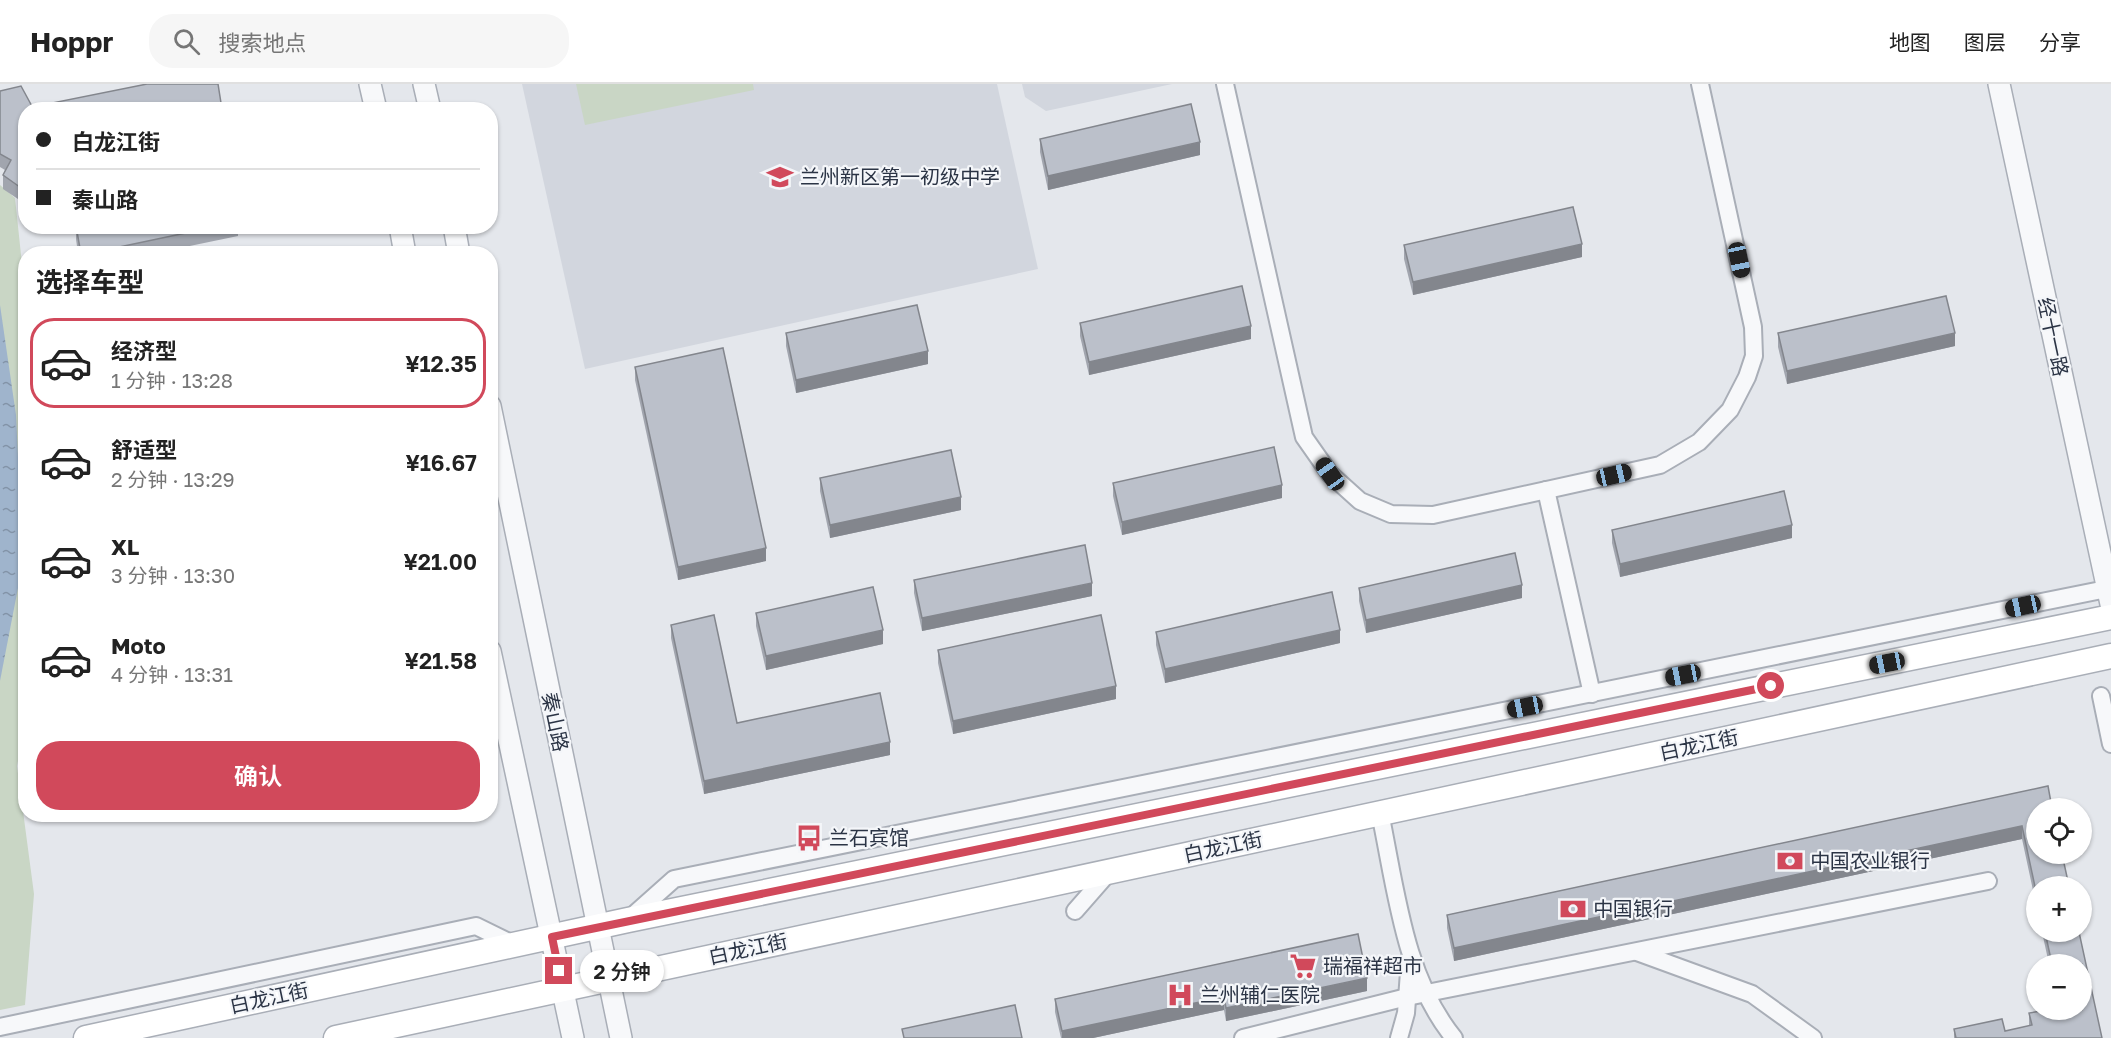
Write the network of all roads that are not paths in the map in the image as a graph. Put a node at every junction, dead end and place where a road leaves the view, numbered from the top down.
1 (370, 84) edge
2 (424, 84) edge
3 (1225, 84) edge
4 (1700, 84) edge
5 (2000, 84) edge
6 (373, 102) edge
7 (428, 102) edge
8 (498, 445) edge
9 (1546, 490) junction
10 (2110, 594) edge
11 (2111, 617) edge
12 (2111, 656) edge
13 (498, 688) edge
14 (1592, 693) junction
15 (2101, 696) dead end
16 (2111, 744) edge
17 (1380, 813) junction
18 (1110, 871) junction
19 (1988, 881) dead end
20 (1075, 911) dead end
21 (628, 920) junction
22 (598, 927) junction
23 (552, 937) junction
24 (515, 945) junction
25 (1636, 952) junction
26 (1411, 955) junction
27 (609, 979) junction
28 (563, 988) junction
29 (1427, 994) junction
30 (1407, 997) junction
31 (0, 1027) edge
32 (86, 1038) edge
33 (336, 1038) edge
34 (573, 1038) edge
35 (621, 1038) edge
36 (1243, 1038) edge
37 (1399, 1038) edge
38 (1454, 1038) edge
39 (1813, 1038) edge

1 - 6 street
2 - 7 street
3 - 9 street
4 - 9 street
5 - 10 street, 经十一路
8 - 22 street, 秦山路
9 - 14 street
10 - 14 street, 白龙江街
11 - 21 main road, 白龙江街
12 - 17 main road, 白龙江街
13 - 23 street
14 - 21 street, 白龙江街
15 - 16 street
17 - 18 main road, 白龙江街
17 - 26 street
18 - 20 street
18 - 27 main road, 白龙江街
19 - 25 street
21 - 22 main road, 白龙江街
22 - 23 main road, 白龙江街
22 - 27 street, 秦山路
23 - 24 main road, 白龙江街
23 - 28 street
24 - 31 street
24 - 32 main road, 白龙江街
25 - 29 street
25 - 39 street
26 - 29 street
26 - 30 street
27 - 28 main road, 白龙江街
27 - 35 street, 秦山路
28 - 33 main road, 白龙江街
28 - 34 street
29 - 30 street
29 - 38 street
30 - 36 street
30 - 37 street

